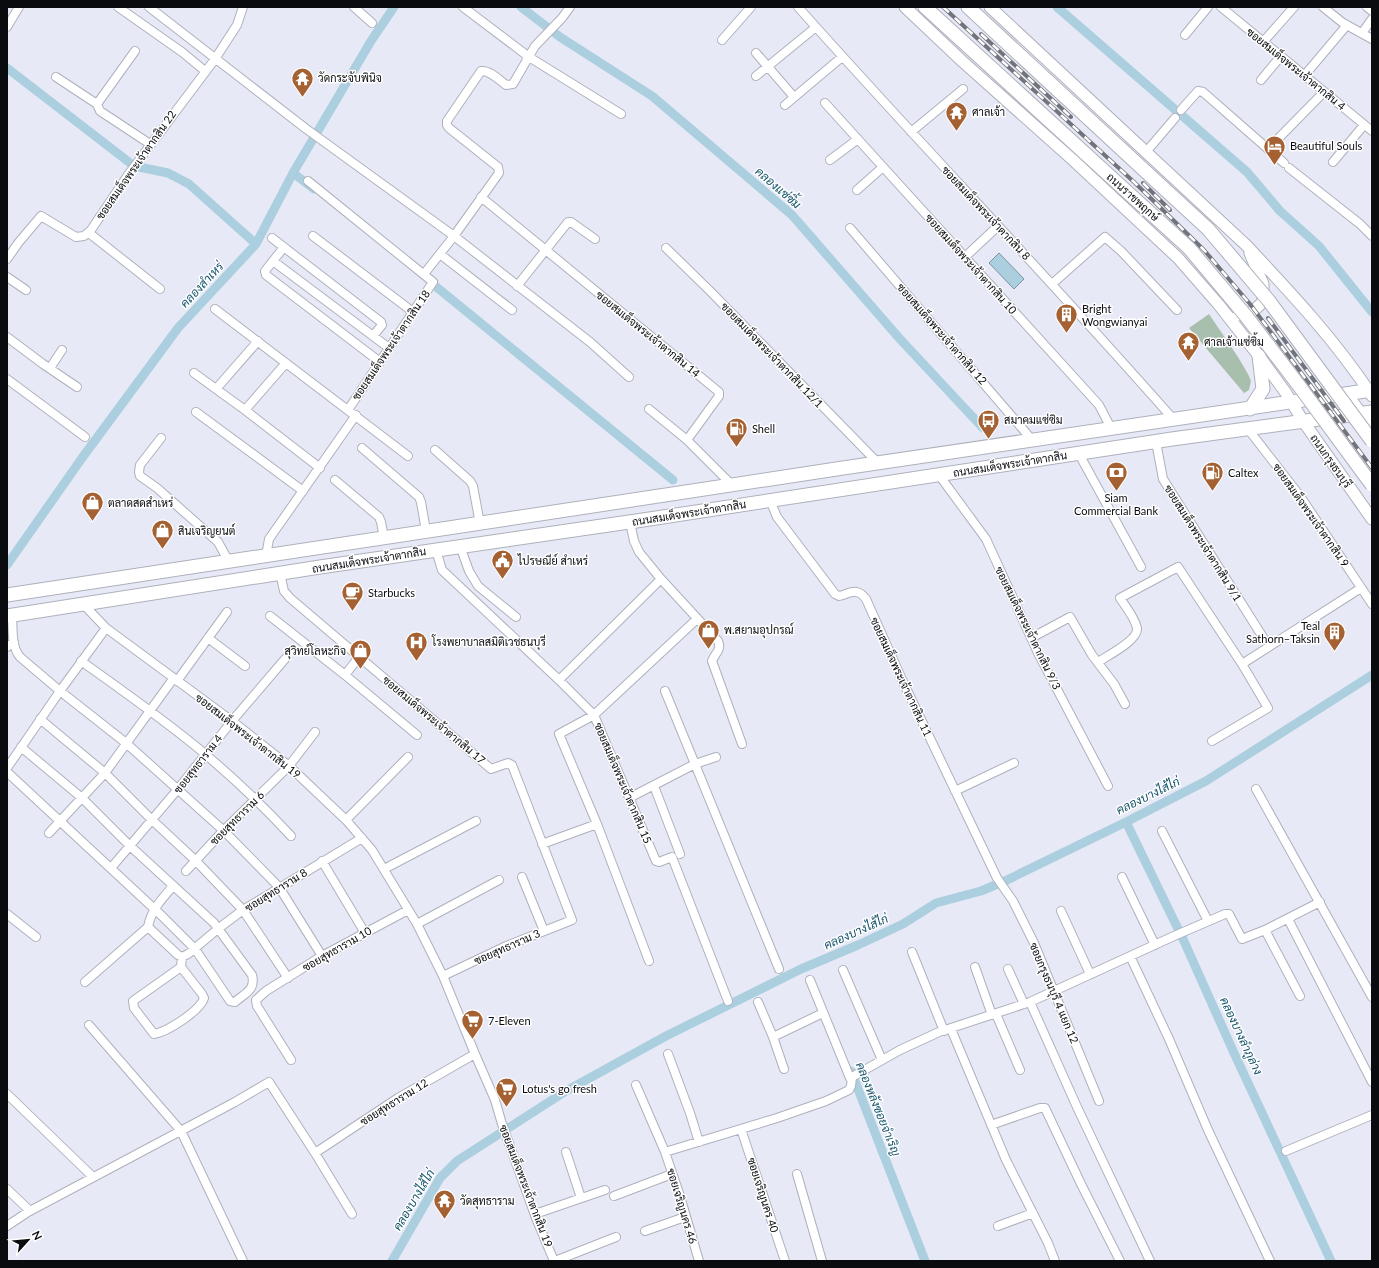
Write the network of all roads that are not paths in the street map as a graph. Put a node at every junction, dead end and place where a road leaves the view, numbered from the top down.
1 (19, 7) edge
2 (118, 7) edge
3 (149, 7) edge
4 (243, 7) edge
5 (354, 7) edge
6 (463, 7) edge
7 (570, 7) edge
8 (751, 7) edge
9 (798, 7) edge
10 (905, 7) edge
11 (925, 7) edge
12 (968, 7) edge
13 (990, 7) edge
14 (1208, 7) edge
15 (1221, 7) edge
16 (1294, 7) edge
17 (1323, 7) edge
18 (1367, 7) edge
19 (1372, 11) edge
20 (1372, 20) edge
21 (372, 22) dead end
22 (1347, 25) junction
23 (7, 27) edge
24 (816, 27) junction
25 (1362, 33) junction
26 (1185, 35) dead end
27 (1372, 39) edge
28 (722, 40) dead end
29 (1263, 42) junction
30 (135, 52) dead end
31 (756, 53) dead end
32 (842, 56) junction
33 (1281, 56) junction
34 (529, 57) junction
35 (215, 59) junction
36 (768, 66) junction
37 (205, 71) junction
38 (756, 76) dead end
39 (1304, 76) junction
40 (56, 77) dead end
41 (1261, 80) dead end
42 (962, 89) dead end
43 (1324, 92) junction
44 (794, 97) junction
45 (825, 103) dead end
46 (97, 104) junction
47 (785, 105) dead end
48 (1182, 110) dead end
49 (621, 114) dead end
50 (1175, 118) dead end
51 (1364, 125) junction
52 (1372, 131) edge
53 (911, 132) junction
54 (858, 139) junction
55 (150, 144) junction
56 (1268, 149) junction
57 (1146, 152) junction
58 (830, 160) dead end
59 (1333, 162) dead end
60 (883, 167) junction
61 (308, 182) dead end
62 (857, 190) dead end
63 (481, 197) junction
64 (998, 226) junction
65 (850, 228) dead end
66 (88, 233) junction
67 (314, 236) dead end
68 (454, 236) junction
69 (1372, 236) edge
70 (272, 238) dead end
71 (595, 239) dead end
72 (1246, 246) junction
73 (284, 247) junction
74 (666, 248) dead end
75 (546, 250) junction
76 (440, 254) junction
77 (965, 257) junction
78 (7, 259) edge
79 (274, 261) junction
80 (424, 274) junction
81 (7, 277) edge
82 (1052, 284) junction
83 (517, 286) junction
84 (160, 289) dead end
85 (26, 290) dead end
86 (1219, 305) junction
87 (214, 309) dead end
88 (512, 310) dead end
89 (1177, 310) dead end
90 (413, 312) junction
91 (373, 336) junction
92 (7, 337) edge
93 (258, 341) junction
94 (389, 348) junction
95 (62, 350) dead end
96 (1260, 356) junction
97 (286, 362) junction
98 (380, 362) junction
99 (50, 368) junction
100 (194, 373) dead end
101 (629, 378) dead end
102 (7, 379) edge
103 (77, 387) dead end
104 (216, 389) junction
105 (1371, 392) edge
106 (1346, 399) junction
107 (1291, 402) junction
108 (1250, 408) junction
109 (649, 409) dead end
110 (1316, 409) joint
111 (245, 410) junction
112 (348, 410) junction
113 (196, 412) dead end
114 (1367, 413) edge
115 (356, 416) junction
116 (1174, 420) junction
117 (1303, 421) junction
118 (1372, 428) edge
119 (1248, 429) junction
120 (1112, 430) junction
121 (84, 437) dead end
122 (161, 438) dead end
123 (687, 440) junction
124 (1033, 441) junction
125 (1372, 441) edge
126 (1156, 442) junction
127 (362, 448) dead end
128 (435, 450) dead end
129 (1078, 454) junction
130 (408, 456) dead end
131 (878, 463) junction
132 (320, 468) junction
133 (939, 475) junction
134 (334, 480) dead end
135 (1372, 485) edge
136 (733, 486) junction
137 (303, 491) junction
138 (770, 500) junction
139 (1372, 518) edge
140 (630, 522) junction
141 (480, 524) junction
142 (451, 528) junction
143 (422, 532) junction
144 (384, 538) junction
145 (458, 547) junction
146 (436, 550) junction
147 (421, 552) junction
148 (266, 556) junction
149 (229, 562) junction
150 (1141, 567) dead end
151 (280, 573) junction
152 (661, 580) junction
153 (1361, 588) junction
154 (7, 595) edge
155 (83, 604) junction
156 (1372, 604) edge
157 (227, 612) dead end
158 (10, 616) edge
159 (270, 616) dead end
160 (516, 617) dead end
161 (697, 619) junction
162 (106, 628) junction
163 (208, 638) junction
164 (1031, 638) junction
165 (1264, 639) dead end
166 (10, 644) edge
167 (359, 657) junction
168 (285, 659) dead end
169 (81, 661) junction
170 (1098, 662) junction
171 (1242, 664) junction
172 (246, 666) dead end
173 (344, 675) junction
174 (175, 680) junction
175 (559, 680) junction
176 (60, 691) junction
177 (664, 691) dead end
178 (1125, 704) dead end
179 (150, 711) junction
180 (594, 715) junction
181 (40, 719) junction
182 (232, 721) junction
183 (315, 732) dead end
184 (417, 735) dead end
185 (1212, 741) dead end
186 (126, 743) junction
187 (742, 744) dead end
188 (22, 747) junction
189 (205, 754) junction
190 (408, 757) dead end
191 (716, 757) dead end
192 (1014, 763) dead end
193 (695, 764) junction
194 (288, 766) junction
195 (7, 768) edge
196 (7, 772) edge
197 (105, 773) junction
198 (654, 786) junction
199 (1108, 786) dead end
200 (178, 789) junction
201 (1256, 789) dead end
202 (955, 791) junction
203 (82, 798) junction
204 (629, 798) junction
205 (256, 799) junction
206 (151, 819) junction
207 (346, 820) junction
208 (60, 821) junction
209 (476, 821) dead end
210 (597, 824) junction
211 (1162, 830) dead end
212 (223, 831) junction
213 (49, 833) dead end
214 (291, 836) dead end
215 (362, 838) junction
216 (542, 844) junction
217 (129, 845) junction
218 (680, 854) dead end
219 (195, 860) junction
220 (322, 861) junction
221 (111, 868) junction
222 (384, 869) junction
223 (186, 870) dead end
224 (522, 877) dead end
225 (1122, 877) dead end
226 (499, 880) dead end
227 (173, 886) junction
228 (279, 887) junction
229 (1005, 888) joint
230 (1320, 902) junction
231 (154, 909) junction
232 (243, 910) junction
233 (408, 910) junction
234 (1061, 911) dead end
235 (7, 914) edge
236 (1288, 919) junction
237 (572, 920) joint
238 (1208, 921) junction
239 (417, 924) junction
240 (148, 927) junction
241 (219, 928) junction
242 (1265, 930) junction
243 (544, 931) junction
244 (365, 933) junction
245 (36, 937) dead end
246 (1155, 945) junction
247 (195, 948) junction
248 (912, 952) dead end
249 (322, 956) junction
250 (1130, 956) junction
251 (182, 957) junction
252 (649, 961) dead end
253 (181, 967) junction
254 (975, 967) dead end
255 (779, 969) dead end
256 (1008, 969) dead end
257 (843, 970) dead end
258 (1090, 974) junction
259 (443, 976) junction
260 (288, 978) junction
261 (810, 980) dead end
262 (85, 982) dead end
263 (1054, 991) junction
264 (1300, 996) dead end
265 (1372, 997) edge
266 (728, 1001) dead end
267 (758, 1002) dead end
268 (1027, 1003) junction
269 (823, 1013) junction
270 (994, 1014) junction
271 (89, 1025) dead end
272 (948, 1030) junction
273 (773, 1037) junction
274 (475, 1054) junction
275 (668, 1054) dead end
276 (291, 1060) dead end
277 (882, 1060) junction
278 (784, 1069) dead end
279 (1020, 1070) dead end
280 (854, 1076) junction
281 (1372, 1082) edge
282 (636, 1085) dead end
283 (7, 1094) edge
284 (1099, 1101) dead end
285 (1372, 1116) edge
286 (991, 1125) junction
287 (741, 1129) junction
288 (181, 1130) junction
289 (699, 1142) junction
290 (1286, 1151) dead end
291 (566, 1152) dead end
292 (665, 1152) junction
293 (315, 1153) junction
294 (672, 1174) junction
295 (797, 1174) dead end
296 (93, 1177) junction
297 (7, 1189) edge
298 (605, 1190) dead end
299 (614, 1196) dead end
300 (581, 1198) junction
301 (30, 1211) junction
302 (1033, 1213) junction
303 (352, 1214) dead end
304 (535, 1214) junction
305 (685, 1217) junction
306 (7, 1226) edge
307 (998, 1226) dead end
308 (645, 1231) dead end
309 (616, 1237) dead end
310 (243, 1261) edge
311 (555, 1261) edge
312 (698, 1261) edge
313 (785, 1261) edge
314 (822, 1261) edge
315 (1055, 1261) edge
316 (1120, 1261) edge
317 (1150, 1261) edge
318 (1270, 1261) edge

1 - 23 street
2 - 37 street
3 - 35 street
4 - 35 street, ซอยสมเด็จพระเจ้าตากสิน 22
5 - 21 street
6 - 34 street
7 - 34 street
8 - 28 street
9 - 24 street, ซอยสมเด็จพระเจ้าตากสิน 8
10 - 86 main road, ถนนราชพฤกษ์
11 - 110 main road, ถนนราชพฤกษ์, bridge
12 - 106 main road, bridge
13 - 57 main road
14 - 26 street
15 - 29 street, ซอยสมเด็จพระเจ้าตากสิน 4
16 - 29 street
17 - 22 street
18 - 19 street
20 - 25 street
22 - 25 street
22 - 39 street
24 - 32 street, ซอยสมเด็จพระเจ้าตากสิน 8
24 - 36 street
25 - 27 street
29 - 33 street, ซอยสมเด็จพระเจ้าตากสิน 4
30 - 46 street
31 - 36 street
32 - 44 street
32 - 53 street, ซอยสมเด็จพระเจ้าตากสิน 8
33 - 39 street, ซอยสมเด็จพระเจ้าตากสิน 4
33 - 41 street
34 - 49 street
34 - 63 street
35 - 37 street, ซอยสมเด็จพระเจ้าตากสิน 22
35 - 68 street
36 - 38 street
36 - 44 street
37 - 55 street, ซอยสมเด็จพระเจ้าตากสิน 22
39 - 43 street, ซอยสมเด็จพระเจ้าตากสิน 4
40 - 46 street
42 - 53 street
43 - 51 street, ซอยสมเด็จพระเจ้าตากสิน 4
43 - 56 street
44 - 47 street
45 - 54 street, ซอยสมเด็จพระเจ้าตากสิน 10
46 - 55 street
48 - 56 street
50 - 57 street
51 - 52 street, ซอยสมเด็จพระเจ้าตากสิน 4
51 - 59 street
53 - 64 street, ซอยสมเด็จพระเจ้าตากสิน 8
54 - 58 street
54 - 60 street, ซอยสมเด็จพระเจ้าตากสิน 10
55 - 66 street, ซอยสมเด็จพระเจ้าตากสิน 22
56 - 69 street
57 - 72 main road
60 - 62 street
60 - 77 street, ซอยสมเด็จพระเจ้าตากสิน 10
61 - 80 street
63 - 68 street, ซอยสมเด็จพระเจ้าตากสิน 18
63 - 75 street, ซอยสมเด็จพระเจ้าตากสิน 14
64 - 77 street
64 - 82 street, ซอยสมเด็จพระเจ้าตากสิน 8
65 - 124 street, ซอยสมเด็จพระเจ้าตากสิน 12
66 - 78 street
66 - 84 street
67 - 90 street
68 - 76 street, ซอยสมเด็จพระเจ้าตากสิน 18
68 - 83 street
70 - 73 street
71 - 75 street
72 - 86 main road
72 - 105 main road
73 - 79 street
73 - 91 street
74 - 131 street, ซอยสมเด็จพระเจ้าตากสิน 12/1
75 - 83 street
75 - 123 street, ซอยสมเด็จพระเจ้าตากสิน 14
76 - 80 street, ซอยสมเด็จพระเจ้าตากสิน 18
76 - 88 street
77 - 120 street, ซอยสมเด็จพระเจ้าตากสิน 10
79 - 91 street
79 - 98 street
80 - 90 street, ซอยสมเด็จพระเจ้าตากสิน 18
81 - 85 street
82 - 89 street
82 - 116 street, ซอยสมเด็จพระเจ้าตากสิน 8
83 - 101 street
86 - 96 main road, ถนนราชพฤกษ์
87 - 93 street
90 - 94 street, ซอยสมเด็จพระเจ้าตากสิน 18
91 - 94 street
92 - 99 street
93 - 97 street
93 - 104 street
94 - 98 street, ซอยสมเด็จพระเจ้าตากสิน 18
95 - 99 street
96 - 107 main road, ถนนราชพฤกษ์
96 - 108 main road
97 - 111 street
97 - 112 street
98 - 112 street, ซอยสมเด็จพระเจ้าตากสิน 18
99 - 103 street
100 - 104 street
102 - 121 street
104 - 111 street
105 - 106 main road, ถนนสมเด็จพระเจ้าตากสิน
106 - 107 main road, ถนนสมเด็จพระเจ้าตากสิน
106 - 114 main road
106 - 125 main road, bridge
107 - 108 main road, ถนนสมเด็จพระเจ้าตากสิน
107 - 117 main road, ถนนกรุงธนบุรี
108 - 116 main road, ถนนสมเด็จพระเจ้าตากสิน
109 - 123 street
110 - 135 main road, ถนนกรุงธนบุรี, bridge
111 - 132 street
112 - 115 street, ซอยสมเด็จพระเจ้าตากสิน 18
113 - 137 street
114 - 117 main road, ถนนสมเด็จพระเจ้าตากสิน
114 - 118 main road
115 - 130 street
115 - 132 street, ซอยสมเด็จพระเจ้าตากสิน 18
116 - 120 main road, ถนนสมเด็จพระเจ้าตากสิน
117 - 119 main road, ถนนสมเด็จพระเจ้าตากสิน
117 - 139 main road, ถนนกรุงธนบุรี
119 - 126 main road, ถนนสมเด็จพระเจ้าตากสิน
119 - 153 street, ซอยสมเด็จพระเจ้าตากสิน 9
120 - 124 main road, ถนนสมเด็จพระเจ้าตากสิน
122 - 149 street
123 - 136 street
124 - 131 main road, ถนนสมเด็จพระเจ้าตากสิน
126 - 129 main road, ถนนสมเด็จพระเจ้าตากสิน
126 - 165 street, ซอยสมเด็จพระเจ้าตากสิน 9/1
127 - 143 street
128 - 141 street
129 - 133 main road, ถนนสมเด็จพระเจ้าตากสิน
129 - 150 street
131 - 136 main road, ถนนสมเด็จพระเจ้าตากสิน
132 - 137 street, ซอยสมเด็จพระเจ้าตากสิน 18
133 - 138 main road, ถนนสมเด็จพระเจ้าตากสิน
133 - 164 street, ซอยสมเด็จพระเจ้าตากสิน 9/3
134 - 144 street
136 - 141 main road, ถนนสมเด็จพระเจ้าตากสิน
137 - 148 street, ซอยสมเด็จพระเจ้าตากสิน 18
138 - 140 main road, ถนนสมเด็จพระเจ้าตากสิน
138 - 202 street, ซอยสมเด็จพระเจ้าตากสิน 11
140 - 145 main road, ถนนสมเด็จพระเจ้าตากสิน
140 - 152 street
141 - 142 main road, ถนนสมเด็จพระเจ้าตากสิน
142 - 143 main road, ถนนสมเด็จพระเจ้าตากสิน
142 - 145 main road
143 - 144 main road, ถนนสมเด็จพระเจ้าตากสิน
143 - 147 main road
144 - 148 main road, ถนนสมเด็จพระเจ้าตากสิน
145 - 146 main road, ถนนสมเด็จพระเจ้าตากสิน
145 - 160 street
146 - 147 main road, ถนนสมเด็จพระเจ้าตากสิน
146 - 175 street, ซอยสมเด็จพระเจ้าตากสิน 15
147 - 151 main road, ถนนสมเด็จพระเจ้าตากสิน
148 - 149 main road, ถนนสมเด็จพระเจ้าตากสิน
149 - 154 main road, ถนนสมเด็จพระเจ้าตากสิน
151 - 155 main road, ถนนสมเด็จพระเจ้าตากสิน
151 - 167 street, ซอยสมเด็จพระเจ้าตากสิน 17
152 - 161 street
152 - 175 street
153 - 156 street, ซอยสมเด็จพระเจ้าตากสิน 9
153 - 171 street
155 - 158 main road, ถนนสมเด็จพระเจ้าตากสิน
155 - 162 street, ซอยสมเด็จพระเจ้าตากสิน 19
157 - 163 street
158 - 166 street
159 - 173 street
161 - 180 street
161 - 187 street
162 - 169 street
162 - 174 street, ซอยสมเด็จพระเจ้าตากสิน 19
163 - 172 street
163 - 174 street
164 - 170 street
164 - 199 street, ซอยสมเด็จพระเจ้าตากสิน 9/3
166 - 176 street
167 - 173 street
167 - 216 street, ซอยสมเด็จพระเจ้าตากสิน 17
168 - 182 street, ซอยสุทธาราม 4
169 - 176 street
169 - 179 street
170 - 171 street
170 - 178 street
171 - 185 street
173 - 184 street
174 - 179 street
174 - 182 street, ซอยสมเด็จพระเจ้าตากสิน 19
175 - 180 street, ซอยสมเด็จพระเจ้าตากสิน 15
176 - 181 street
176 - 186 street
177 - 193 street
179 - 186 street
179 - 189 street
180 - 204 street, ซอยสมเด็จพระเจ้าตากสิน 15
180 - 210 street
181 - 188 street
181 - 197 street
182 - 189 street, ซอยสุทธาราม 4
182 - 194 street, ซอยสมเด็จพระเจ้าตากสิน 19
183 - 194 street, ซอยสุทธาราม 6
186 - 197 street
186 - 200 street
188 - 195 street
188 - 203 street
189 - 200 street, ซอยสุทธาราม 4
189 - 205 street
190 - 207 street
191 - 193 street
192 - 202 street
193 - 198 street
193 - 255 street
194 - 205 street, ซอยสุทธาราม 6
194 - 207 street, ซอยสมเด็จพระเจ้าตากสิน 19
196 - 208 street
197 - 203 street
197 - 206 street
198 - 204 street
198 - 218 street
200 - 206 street, ซอยสุทธาราม 4
200 - 212 street
201 - 230 street
202 - 229 street, ซอยสมเด็จพระเจ้าตากสิน 11
203 - 208 street
203 - 217 street
204 - 266 street, ซอยสมเด็จพระเจ้าตากสิน 15
205 - 212 street, ซอยสุทธาราม 6
205 - 214 street
206 - 217 street, ซอยสุทธาราม 4
206 - 219 street
207 - 215 street, ซอยสมเด็จพระเจ้าตากสิน 19
208 - 213 street
208 - 221 street
209 - 222 street
210 - 216 street
210 - 252 street
211 - 238 street
212 - 219 street, ซอยสุทธาราม 6
212 - 228 street
215 - 220 street, ซอยสุทธาราม 8
215 - 222 street, ซอยสมเด็จพระเจ้าตากสิน 19
216 - 237 street, ซอยสมเด็จพระเจ้าตากสิน 17
217 - 221 street, ซอยสุทธาราม 4
217 - 227 street
219 - 223 street, ซอยสุทธาราม 6
219 - 232 street
220 - 228 street, ซอยสุทธาราม 8
220 - 244 street
221 - 231 street
222 - 233 street, ซอยสมเด็จพระเจ้าตากสิน 19
224 - 243 street
225 - 246 street
226 - 239 street
227 - 231 street
227 - 241 street
228 - 232 street, ซอยสุทธาราม 8
228 - 249 street
229 - 263 street, ซอยกรุงธนบุรี 4 แยก 12
230 - 236 street
230 - 265 street
231 - 240 street
231 - 247 street
232 - 241 street, ซอยสุทธาราม 8
232 - 260 street
233 - 239 street, ซอยสมเด็จพระเจ้าตากสิน 19
233 - 244 street, ซอยสุทธาราม 10
234 - 258 street
235 - 245 street
236 - 242 street
236 - 281 street
237 - 243 street, ซอยสุทธาราม 3
238 - 242 street
238 - 246 street
239 - 259 street, ซอยสมเด็จพระเจ้าตากสิน 19
240 - 251 street
240 - 262 street
241 - 247 street, ซอยสุทธาราม 8
241 - 247 street
242 - 264 street
243 - 259 street, ซอยสุทธาราม 3
244 - 249 street, ซอยสุทธาราม 10
246 - 250 street
247 - 251 street, ซอยสุทธาราม 8
248 - 272 street
249 - 260 street, ซอยสุทธาราม 10
250 - 258 street
250 - 318 street
251 - 253 street
253 - 253 street
254 - 270 street
256 - 268 street
257 - 277 street
258 - 263 street
259 - 274 street, ซอยสมเด็จพระเจ้าตากสิน 19
260 - 276 street, ซอยสุทธาราม 10
261 - 269 street
263 - 268 street
263 - 284 street, ซอยกรุงธนบุรี 4 แยก 12
267 - 273 street
268 - 270 street
268 - 317 street
269 - 273 street
269 - 280 street
270 - 272 street
270 - 279 street
271 - 288 street
272 - 277 street
272 - 286 street
273 - 278 street
274 - 293 street, ซอยสุทธาราม 12
274 - 304 street, ซอยสมเด็จพระเจ้าตากสิน 19
275 - 289 street
277 - 280 street
280 - 287 street
282 - 292 street, ซอยเจริญนคร 46
283 - 296 street
285 - 290 street
286 - 302 street
286 - 316 street
287 - 289 street
287 - 313 street, ซอยเจริญนคร 40
288 - 293 street
288 - 296 street
288 - 310 street
289 - 292 street
291 - 300 street
292 - 294 street, ซอยเจริญนคร 46
293 - 303 street
294 - 299 street
294 - 305 street, ซอยเจริญนคร 46
295 - 314 street
296 - 301 street
297 - 301 street
298 - 300 street
300 - 304 street
301 - 306 street
302 - 307 street
302 - 315 street
304 - 311 street, ซอยสมเด็จพระเจ้าตากสิน 19
305 - 308 street
305 - 312 street, ซอยเจริญนคร 46
309 - 311 street

